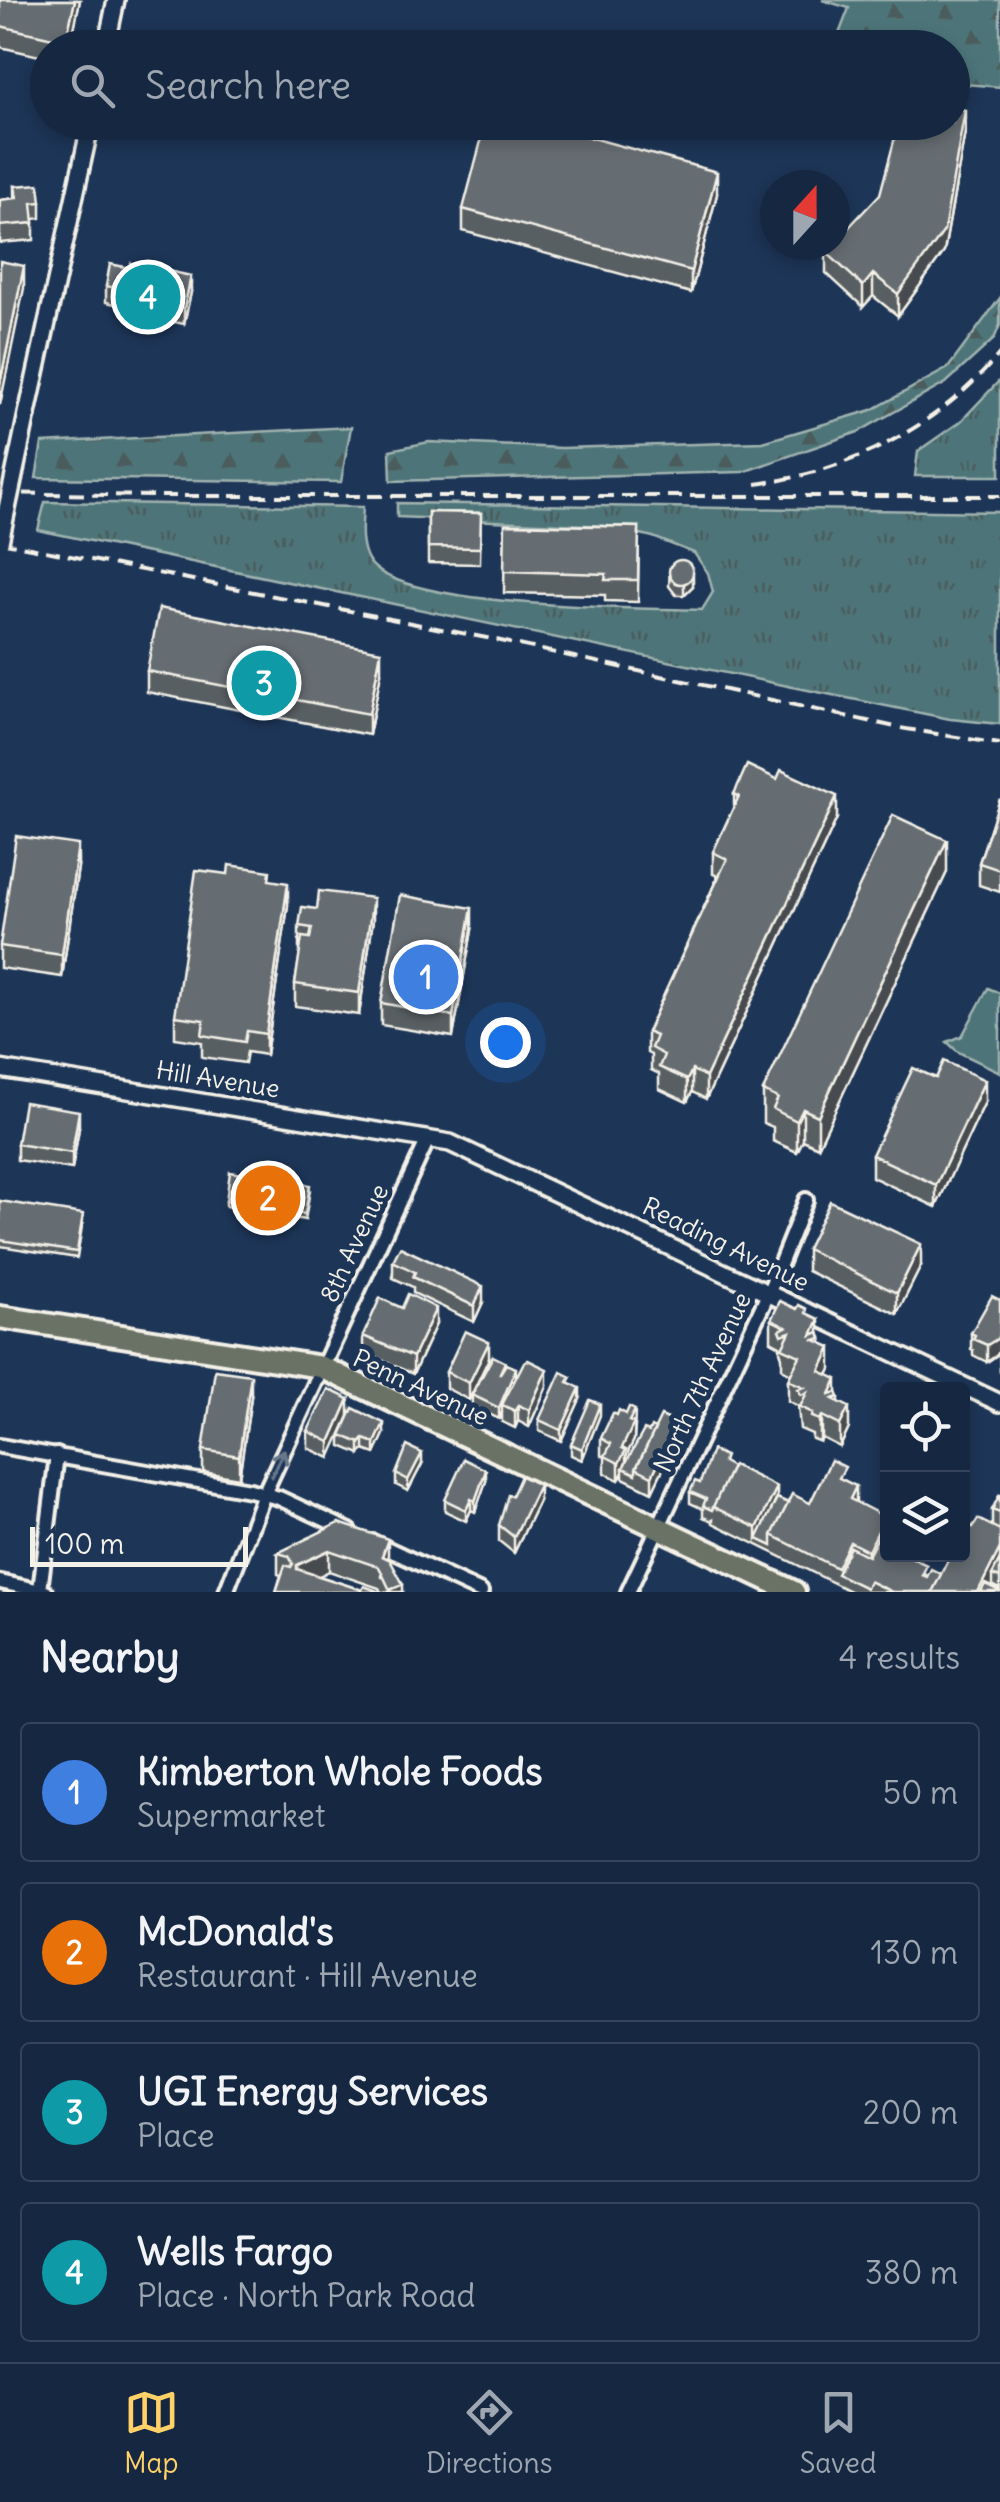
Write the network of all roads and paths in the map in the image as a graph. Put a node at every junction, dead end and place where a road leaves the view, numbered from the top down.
1 (116, 0) edge
2 (110, 30) edge
3 (87, 140) edge
4 (0, 542) edge
5 (0, 1069) edge
6 (428, 1138) junction
7 (806, 1200) dead end
8 (769, 1292) junction
9 (0, 1317) edge
10 (321, 1367) junction
11 (1000, 1403) edge
12 (0, 1446) edge
13 (57, 1455) junction
14 (264, 1494) junction
15 (659, 1528) junction
16 (0, 1582) edge
17 (44, 1591) edge
18 (226, 1592) edge
19 (480, 1592) edge
20 (628, 1592) edge
21 (794, 1592) edge

1 - 2 street
3 - 4 street, bridge
5 - 6 street, Hill Avenue
6 - 8 street, Reading Avenue
6 - 10 street, 8th Avenue
7 - 8 street, North 7th Avenue
8 - 11 street, Reading Avenue
8 - 15 street, North 7th Avenue
9 - 10 main road, Penn Avenue
14 -> 10 street, 8th Avenue
10 - 15 main road, Penn Avenue
12 - 13 street
13 - 14 street
13 - 17 street
14 - 18 street, 8th Avenue
14 - 19 street
15 - 20 street, North 7th Avenue
15 - 21 main road, Penn Avenue
16 - 17 street

